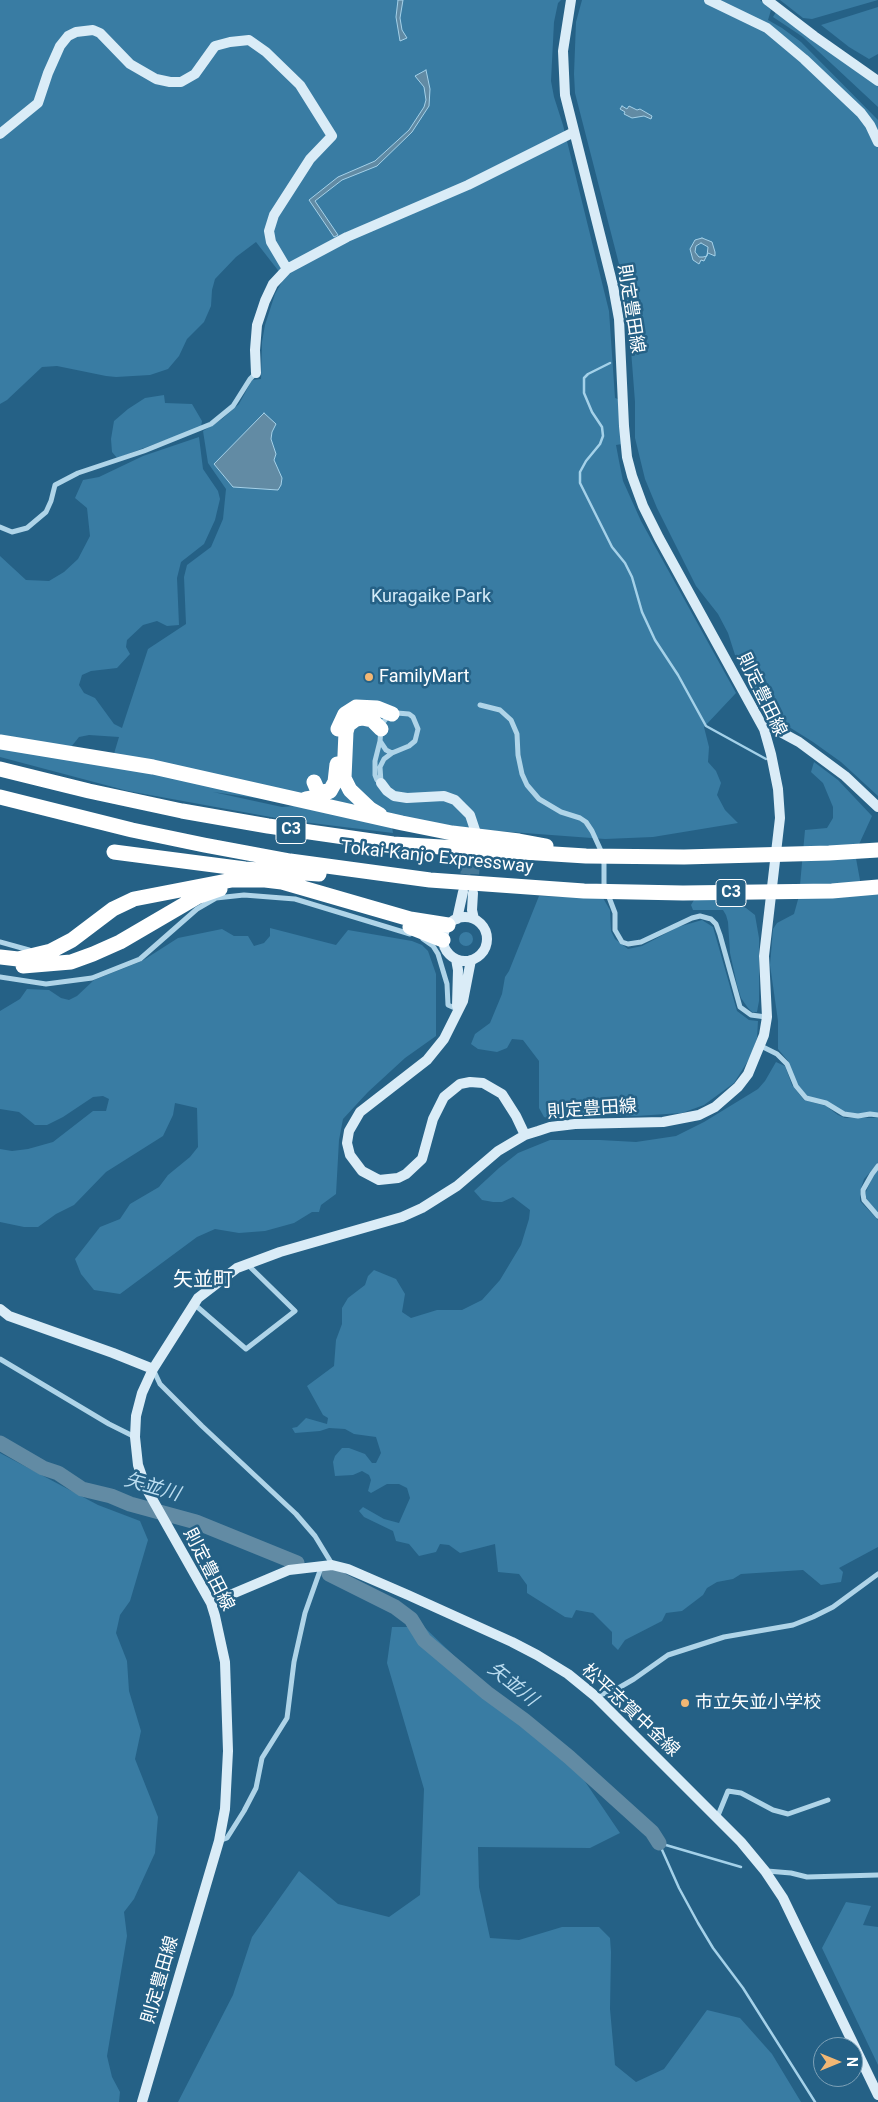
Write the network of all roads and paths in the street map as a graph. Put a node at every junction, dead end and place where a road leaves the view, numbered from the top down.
1 (571, 0) edge
2 (710, 0) edge
3 (767, 0) edge
4 (878, 81) edge
5 (574, 132) junction
6 (0, 134) edge
7 (878, 142) edge
8 (287, 269) junction
9 (256, 373) joint
10 (0, 527) edge
11 (480, 705) dead end
12 (392, 714) junction
13 (764, 729) junction
14 (381, 735) junction
15 (0, 742) edge
16 (392, 753) junction
17 (0, 769) edge
18 (314, 782) dead end
19 (381, 783) junction
20 (330, 791) junction
21 (0, 797) edge
22 (297, 799) junction
23 (878, 807) edge
24 (402, 823) junction
25 (473, 830) dead end
26 (878, 850) edge
27 (114, 852) dead end
28 (586, 856) junction
29 (430, 880) junction
30 (878, 887) edge
31 (474, 919) junction
32 (452, 922) junction
33 (443, 940) junction
34 (0, 942) edge
35 (29, 950) dead end
36 (0, 957) edge
37 (456, 959) junction
38 (471, 960) junction
39 (0, 964) edge
40 (0, 977) edge
41 (457, 1009) junction
42 (767, 1017) junction
43 (761, 1046) junction
44 (878, 1115) edge
45 (525, 1135) junction
46 (878, 1166) edge
47 (878, 1216) edge
48 (247, 1264) junction
49 (194, 1304) junction
50 (0, 1309) edge
51 (0, 1359) edge
52 (153, 1369) junction
53 (135, 1437) junction
54 (327, 1565) junction
55 (878, 1574) edge
56 (210, 1603) junction
57 (595, 1696) junction
58 (828, 1800) dead end
59 (717, 1818) junction
60 (219, 1841) junction
61 (765, 1871) junction
62 (878, 1875) edge
63 (878, 2095) edge
64 (142, 2102) edge

1 - 5 main road, 則定豊田線
2 - 7 main road
3 - 4 main road
5 - 8 main road
5 - 13 main road, 則定豊田線
6 - 8 main road
8 - 9 main road
9 - 10 street
11 - 42 street
12 - 14 street
12 - 16 street
12 - 20 highway
13 - 23 main road
13 - 42 main road, 則定豊田線
14 - 16 street
14 - 19 street
14 - 24 highway
15 - 22 highway
16 - 19 street
17 - 28 highway, Tokai-Kanjo Expressway / C3
18 - 20 highway
19 - 25 main road
20 - 22 highway
21 - 29 highway, Tokai-Kanjo Expressway / C3
22 - 24 highway
24 - 28 highway
26 - 28 highway, Tokai-Kanjo Expressway / C3
27 - 29 highway
29 - 30 highway, Tokai-Kanjo Expressway / C3
31 - 32 main road
31 - 32 main road
31 - 38 main road
32 - 33 main road
32 - 36 highway
33 - 37 main road
33 - 39 highway
34 - 35 street
37 - 38 main road
37 - 41 main road
38 - 41 main road
40 - 41 street
41 - 45 main road
42 - 43 main road, 則定豊田線
43 - 44 street
43 - 45 main road, 則定豊田線
45 - 48 main road, 則定豊田線
46 - 47 street
48 - 49 main road, 則定豊田線
48 - 49 street
49 - 52 main road, 則定豊田線
50 - 52 main road
51 - 53 street
52 - 53 main road, 則定豊田線
52 - 54 street
53 - 56 main road, 則定豊田線
54 - 56 main road, 松平志賀中金線
54 - 57 main road, 松平志賀中金線
54 - 60 street
55 - 57 street
56 - 60 main road, 則定豊田線
57 - 59 main road, 松平志賀中金線
58 - 59 street
59 - 61 main road, 松平志賀中金線
60 - 64 main road, 則定豊田線
61 - 62 street
61 - 63 main road, 松平志賀中金線

